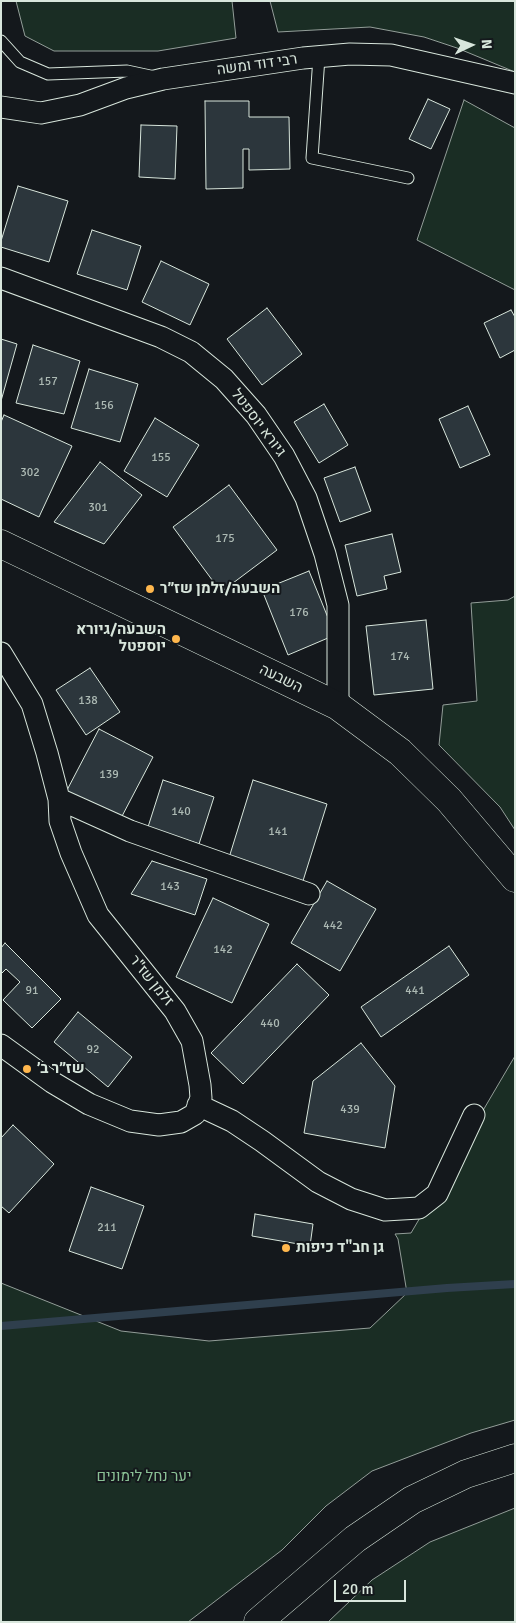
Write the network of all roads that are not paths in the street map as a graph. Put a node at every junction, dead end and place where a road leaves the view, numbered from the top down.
1 (1, 41) edge
2 (319, 57) junction
3 (164, 79) junction
4 (515, 83) edge
5 (1, 107) edge
6 (408, 178) dead end
7 (1, 278) edge
8 (1, 544) edge
9 (1, 652) edge
10 (338, 706) junction
11 (58, 799) junction
12 (515, 878) edge
13 (308, 894) dead end
14 (1, 1045) edge
15 (198, 1104) junction
16 (474, 1115) dead end
17 (515, 1458) edge
18 (258, 1622) edge

1 - 3 lane
2 - 3 street, רבי דוד ומשה
2 - 4 street, רבי דוד ומשה
2 - 6 lane
3 - 5 street, רבי דוד ומשה
7 - 10 street, גיורא יוספטל
8 - 10 street, השבעה
9 - 11 street, זלמן שז"ר
10 - 12 street, השבעה
11 - 13 street
11 - 15 street, זלמן שז"ר
14 - 15 street
15 - 16 street
17 - 18 street

